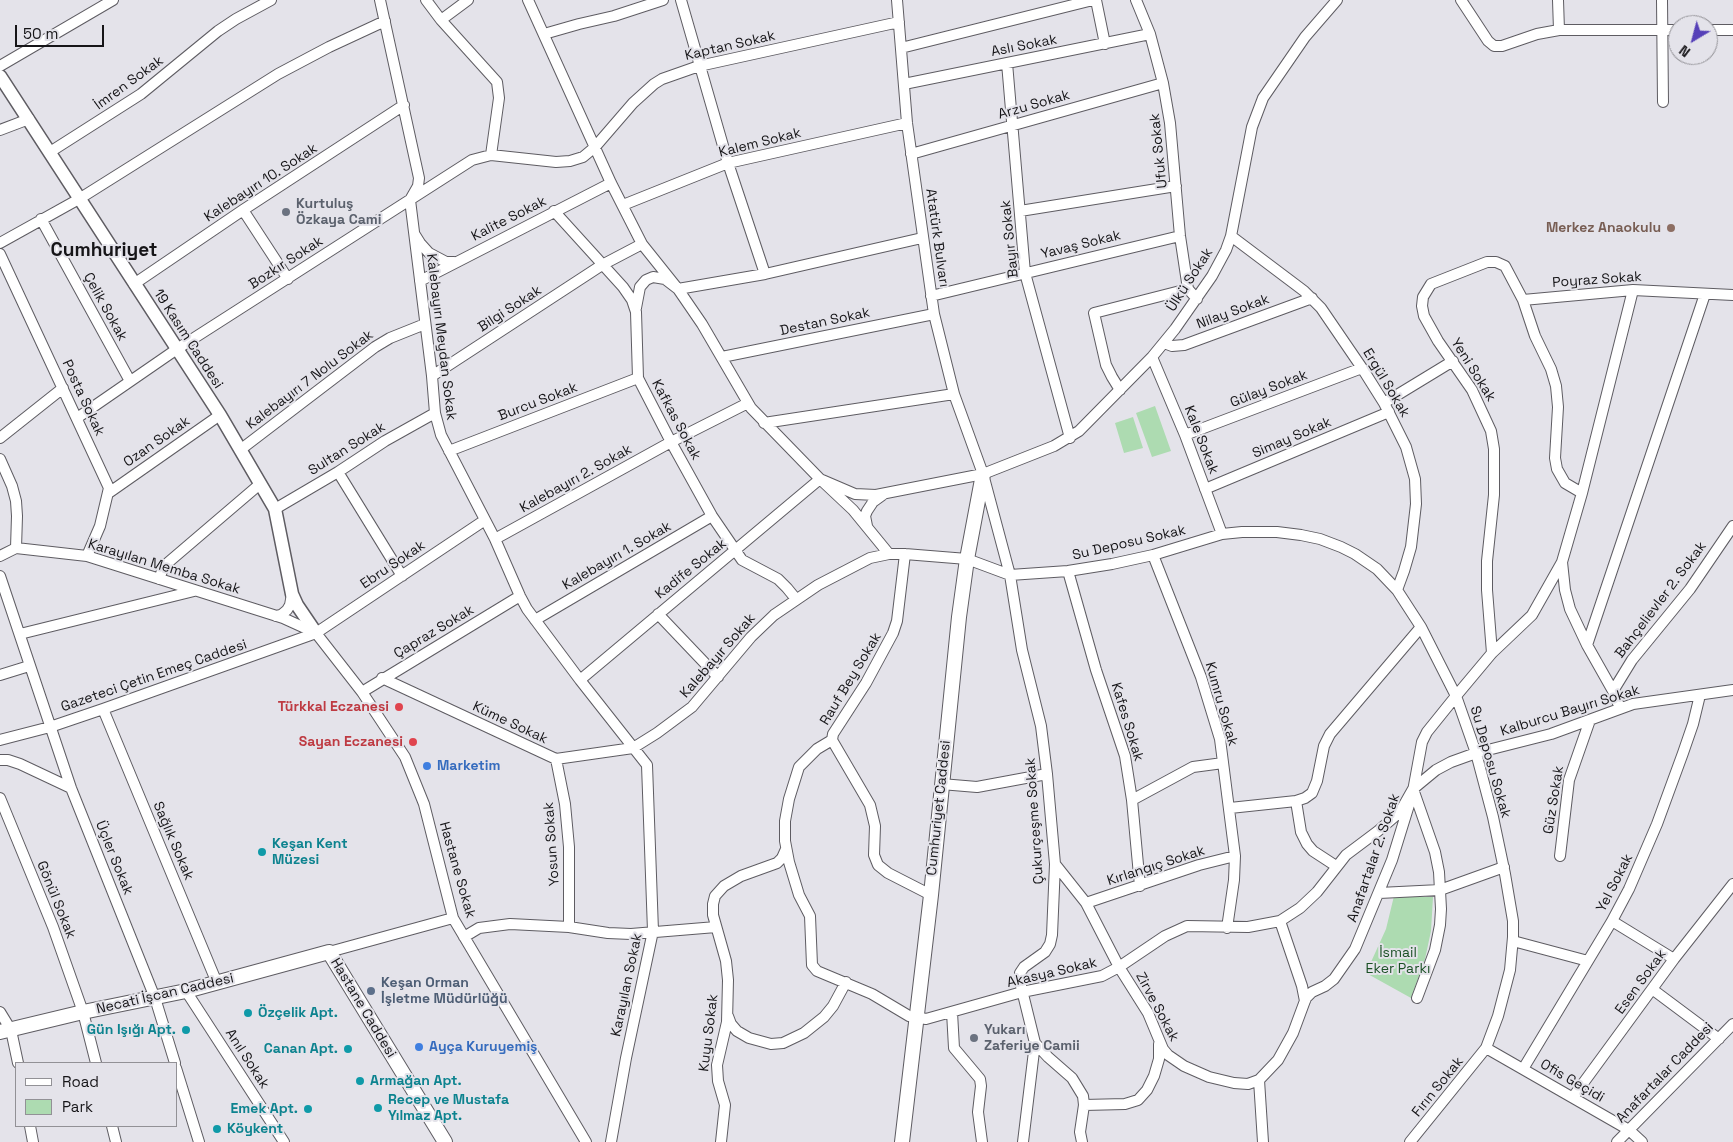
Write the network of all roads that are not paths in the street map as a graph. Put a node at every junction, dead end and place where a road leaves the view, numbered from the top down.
1 (113, 0) edge
2 (271, 0) edge
3 (380, 0) edge
4 (426, 0) edge
5 (468, 0) edge
6 (528, 0) edge
7 (663, 0) edge
8 (681, 0) edge
9 (897, 0) edge
10 (1094, 0) edge
11 (1136, 0) edge
12 (1338, 0) edge
13 (1462, 0) edge
14 (1558, 0) edge
15 (1662, 0) edge
16 (442, 20) junction
17 (385, 21) junction
18 (899, 22) junction
19 (1559, 30) junction
20 (1662, 30) junction
21 (1668, 30) edge
22 (1718, 30) edge
23 (1733, 30) edge
24 (544, 34) junction
25 (1150, 34) junction
26 (1105, 44) junction
27 (901, 48) junction
28 (1007, 63) junction
29 (0, 66) edge
30 (699, 66) junction
31 (0, 76) edge
32 (1164, 83) junction
33 (904, 84) junction
34 (1663, 102) dead end
35 (404, 105) junction
36 (29, 119) junction
37 (907, 123) junction
38 (1013, 126) junction
39 (0, 130) edge
40 (595, 147) junction
41 (50, 152) junction
42 (911, 154) junction
43 (490, 155) junction
44 (728, 163) junction
45 (611, 183) junction
46 (1176, 186) junction
47 (79, 199) junction
48 (410, 200) junction
49 (623, 205) junction
50 (243, 210) junction
51 (1020, 210) junction
52 (554, 211) junction
53 (41, 219) junction
54 (414, 232) junction
55 (1180, 236) junction
56 (1231, 236) junction
57 (922, 238) junction
58 (0, 243) edge
59 (642, 244) junction
60 (0, 254) edge
61 (458, 261) junction
62 (602, 265) junction
63 (659, 265) junction
64 (1025, 273) junction
65 (765, 274) junction
66 (649, 278) junction
67 (288, 279) junction
68 (420, 281) junction
69 (134, 284) junction
70 (678, 289) junction
71 (1188, 290) junction
72 (1633, 290) junction
73 (1705, 294) junction
74 (1733, 295) edge
75 (931, 296) junction
76 (1197, 298) junction
77 (1312, 298) junction
78 (1523, 300) junction
79 (636, 312) junction
80 (934, 314) junction
81 (425, 324) junction
82 (1164, 343) junction
83 (177, 349) junction
84 (722, 357) junction
85 (1152, 357) junction
86 (1453, 361) junction
87 (1362, 368) junction
88 (432, 376) junction
89 (638, 378) junction
90 (130, 381) junction
91 (63, 388) junction
92 (1120, 390) junction
93 (954, 394) junction
94 (748, 403) junction
95 (1387, 408) junction
96 (435, 414) junction
97 (220, 416) junction
98 (77, 418) junction
99 (764, 423) junction
100 (1185, 435) junction
101 (0, 438) edge
102 (1070, 438) junction
103 (671, 442) junction
104 (240, 450) junction
105 (449, 452) junction
106 (0, 459) edge
107 (338, 472) junction
108 (982, 474) junction
109 (820, 479) junction
110 (260, 484) junction
111 (1205, 489) junction
112 (110, 492) junction
113 (888, 492) junction
114 (1582, 492) junction
115 (275, 509) junction
116 (712, 516) junction
117 (485, 520) junction
118 (1733, 526) edge
119 (868, 527) junction
120 (1222, 534) junction
121 (495, 539) junction
122 (16, 548) junction
123 (735, 551) junction
124 (889, 554) junction
125 (905, 554) junction
126 (1153, 554) junction
127 (0, 556) edge
128 (87, 556) junction
129 (966, 559) junction
130 (1562, 562) junction
131 (1068, 571) junction
132 (1010, 575) junction
133 (0, 576) edge
134 (402, 576) junction
135 (159, 579) junction
136 (1397, 590) junction
137 (195, 591) junction
138 (292, 594) junction
139 (520, 596) junction
140 (796, 599) junction
141 (4, 602) edge
142 (658, 614) junction
143 (276, 616) junction
144 (535, 620) junction
145 (1421, 627) junction
146 (316, 633) junction
147 (20, 634) junction
148 (1587, 645) junction
149 (1492, 653) junction
150 (30, 666) junction
151 (0, 675) edge
152 (718, 677) junction
153 (382, 678) junction
154 (580, 680) junction
155 (1733, 690) edge
156 (362, 692) junction
157 (1613, 692) junction
158 (1700, 695) junction
159 (1456, 696) junction
160 (1620, 708) junction
161 (103, 709) junction
162 (1590, 720) junction
163 (50, 727) junction
164 (0, 740) edge
165 (832, 740) junction
166 (633, 748) junction
167 (1476, 753) junction
168 (0, 760) edge
169 (556, 760) junction
170 (1223, 763) junction
171 (1047, 774) junction
172 (941, 784) junction
173 (71, 788) junction
174 (1414, 789) junction
175 (0, 798) edge
176 (1132, 800) junction
177 (1296, 801) junction
178 (1230, 808) junction
179 (786, 848) junction
180 (1235, 856) junction
181 (1560, 856) dead end
182 (1056, 864) junction
183 (1336, 866) junction
184 (1504, 867) junction
185 (1733, 884) edge
186 (1140, 886) junction
187 (1440, 890) junction
188 (1379, 893) junction
189 (931, 895) junction
190 (1086, 903) junction
191 (453, 918) junction
192 (1612, 920) junction
193 (1280, 921) junction
194 (569, 927) junction
195 (716, 927) junction
196 (1227, 928) junction
197 (653, 931) junction
198 (464, 937) junction
199 (1513, 941) junction
200 (332, 951) junction
201 (1674, 958) junction
202 (1588, 961) junction
203 (1119, 967) junction
204 (846, 982) junction
205 (217, 983) junction
206 (1302, 986) junction
207 (1652, 989) junction
208 (1315, 990) junction
209 (186, 991) junction
210 (1022, 992) junction
211 (155, 998) junction
212 (1417, 998) dead end
213 (1304, 1001) junction
214 (0, 1012) edge
215 (83, 1012) junction
216 (952, 1012) junction
217 (728, 1016) junction
218 (915, 1018) junction
219 (1733, 1024) edge
220 (5, 1031) edge
221 (737, 1031) junction
222 (724, 1035) junction
223 (1719, 1039) junction
224 (1160, 1040) junction
225 (1035, 1043) junction
226 (1486, 1048) junction
227 (18, 1062) edge
228 (96, 1062) edge
229 (175, 1062) edge
230 (1178, 1063) junction
231 (1523, 1069) junction
232 (1155, 1072) junction
233 (178, 1074) edge
234 (1259, 1080) junction
235 (1573, 1097) junction
236 (1084, 1104) junction
237 (30, 1127) edge
238 (112, 1127) edge
239 (1629, 1130) junction
240 (33, 1142) edge
241 (116, 1142) edge
242 (199, 1142) edge
243 (284, 1142) edge
244 (445, 1142) edge
245 (454, 1142) edge
246 (586, 1142) edge
247 (611, 1142) edge
248 (722, 1142) edge
249 (902, 1142) edge
250 (982, 1142) edge
251 (1023, 1142) edge
252 (1082, 1142) edge
253 (1263, 1142) edge
254 (1410, 1142) edge
255 (1617, 1142) edge
256 (1642, 1142) edge

1 - 29 street
2 - 41 street, İmren Sokak
3 - 17 street, Kalebayırı Meydan Sokak
4 - 16 street
5 - 16 street
6 - 24 street
7 - 24 street
8 - 30 street
9 - 18 street, Atatürk Bulvarı
10 - 26 street
10 - 27 street
11 - 25 street, Ufuk Sokak
12 - 56 street, Ülkü Sokak
13 - 19 street
14 - 19 street
15 - 20 street
16 - 43 street
17 - 35 street, Kalebayırı Meydan Sokak
17 - 47 street
18 - 27 street, Atatürk Bulvarı
18 - 30 street, Kaptan Sokak
19 - 20 street
20 - 21 street
20 - 34 street
22 - 23 street
24 - 40 street
25 - 26 street, Aslı Sokak
25 - 32 street, Ufuk Sokak
26 - 28 street, Aslı Sokak
27 - 33 street, Atatürk Bulvarı
28 - 33 street, Aslı Sokak
28 - 38 street, Bayır Sokak
30 - 40 street, Kaptan Sokak
30 - 44 street
31 - 36 street, 19 Kasım Caddesi
32 - 38 street, Arzu Sokak
32 - 46 street, Ufuk Sokak
33 - 37 street, Atatürk Bulvarı
35 - 48 street, Kalebayırı Meydan Sokak
35 - 50 street, Kalebayırı 10. Sokak
36 - 39 street
36 - 41 street, 19 Kasım Caddesi
37 - 42 street, Atatürk Bulvarı
37 - 44 street, Kalem Sokak
38 - 42 street, Arzu Sokak
38 - 51 street, Bayır Sokak
40 - 43 street
40 - 45 street
41 - 47 street, 19 Kasım Caddesi
42 - 57 street, Atatürk Bulvarı
43 - 48 street, Bozkır Sokak
44 - 49 street, Kalem Sokak
44 - 65 street
45 - 49 street
45 - 52 street, Kalite Sokak
46 - 51 street
46 - 55 street, Ufuk Sokak
47 - 53 street
47 - 69 street, 19 Kasım Caddesi
48 - 54 street, Kalebayırı Meydan Sokak
48 - 67 street, Bozkır Sokak
49 - 59 street
50 - 67 street
50 - 69 street, Kalebayırı 10. Sokak
51 - 64 street, Bayır Sokak
52 - 61 street, Kalite Sokak
52 - 62 street, Kafkas Sokak
53 - 58 street
53 - 90 street, Çelik Sokak
54 - 61 street
54 - 68 street, Kalebayırı Meydan Sokak
55 - 64 street, Yavaş Sokak
55 - 71 street, Ufuk Sokak
56 - 76 street, Ülkü Sokak
56 - 77 street, Ergül Sokak
57 - 65 street
57 - 75 street, Atatürk Bulvarı
59 - 62 street, Bilgi Sokak
59 - 63 street
60 - 91 street, Posta Sokak
61 - 68 street, Kalite Sokak
62 - 66 street
62 - 79 street, Kafkas Sokak
62 - 88 street, Bilgi Sokak
63 - 66 street
63 - 70 street
64 - 75 street, Yavaş Sokak
64 - 102 street, Bayır Sokak
65 - 70 street
66 - 70 street
66 - 79 street
67 - 83 street, Bozkır Sokak
68 - 81 street, Kalebayırı Meydan Sokak
69 - 83 street, 19 Kasım Caddesi
70 - 84 street
71 - 76 street
71 - 92 street
72 - 73 street, Poyraz Sokak
72 - 78 street, Poyraz Sokak
72 - 114 street
73 - 74 street, Poyraz Sokak
73 - 148 street
75 - 80 street, Atatürk Bulvarı
76 - 82 street, Ülkü Sokak
77 - 82 street, Nilay Sokak
77 - 87 street, Ergül Sokak
78 - 86 street, Yeni Sokak
78 - 114 street, Yeni Sokak
79 - 89 street, Kafkas Sokak
80 - 84 street, Destan Sokak
80 - 93 street, Atatürk Bulvarı
81 - 88 street, Kalebayırı Meydan Sokak
81 - 104 street, Kalebayırı 7 Nolu Sokak
82 - 85 street, Ülkü Sokak
83 - 90 street, Bozkır Sokak
83 - 97 street, 19 Kasım Caddesi
84 - 94 street
85 - 92 street, Ülkü Sokak
85 - 100 street, Kale Sokak
86 - 95 street, Simay Sokak
86 - 149 street, Yeni Sokak
87 - 95 street, Ergül Sokak
87 - 100 street, Gülay Sokak
88 - 96 street, Kalebayırı Meydan Sokak
89 - 103 street, Kafkas Sokak
89 - 105 street, Burcu Sokak
90 - 98 street, Bozkır Sokak
91 - 98 street, Posta Sokak
91 - 101 street
92 - 102 street, Ülkü Sokak
93 - 99 street
93 - 108 street, Atatürk Bulvarı
94 - 99 street
94 - 103 street, Kalebayırı 2. Sokak
95 - 111 street, Simay Sokak
95 - 136 street, Ergül Sokak
96 - 105 street, Kalebayırı Meydan Sokak
96 - 107 street, Sultan Sokak
97 - 104 street, 19 Kasım Caddesi
97 - 112 street, Ozan Sokak
98 - 112 street, Posta Sokak
99 - 109 street
100 - 111 street, Kale Sokak
102 - 108 street, Ülkü Sokak
103 - 116 street, Kafkas Sokak
103 - 121 street, Kalebayırı 2. Sokak
104 - 110 street, 19 Kasım Caddesi
105 - 117 street, Kalebayırı Meydan Sokak
106 - 122 street
107 - 115 street, Sultan Sokak
107 - 134 street
108 - 113 street, Ülkü Sokak
108 - 129 main road, Cumhuriyet Caddesi
108 - 132 street, Çukurçeşme Sokak
109 - 113 street, Ülkü Sokak
109 - 119 street
109 - 123 street, Kadife Sokak
110 - 115 street, 19 Kasım Caddesi
110 - 135 street
111 - 120 street, Kale Sokak
112 - 128 street
113 - 119 street
114 - 130 street
115 - 138 street, 19 Kasım Caddesi
116 - 123 street, Kafkas Sokak
116 - 144 street, Kalebayırı 1. Sokak
117 - 121 street, Kalebayırı Meydan Sokak
117 - 134 street, Ebru Sokak
118 - 157 street, Bahçelievler 2. Sokak
119 - 124 street
120 - 126 street, Su Deposu Sokak
120 - 136 street, Su Deposu Sokak
121 - 139 street, Kalebayırı Meydan Sokak
122 - 127 street
122 - 128 street, Karayılan Memba Sokak
123 - 140 street, Kafkas Sokak
123 - 142 street, Kadife Sokak
124 - 125 street, Kalebayır Sokak
124 - 140 street, Kalebayır Sokak
125 - 129 street, Kalebayır Sokak
125 - 165 street, Rauf Bey Sokak
126 - 131 street, Su Deposu Sokak
126 - 170 street, Kumru Sokak
128 - 135 street, Karayılan Memba Sokak
129 - 132 street, Su Deposu Sokak
129 - 172 main road, Cumhuriyet Caddesi
130 - 148 street
130 - 149 street
131 - 132 street, Su Deposu Sokak
131 - 176 street, Kafes Sokak
132 - 171 street, Çukurçeşme Sokak
133 - 141 street, Üçler Sokak
134 - 146 street, Ebru Sokak
135 - 137 street, Karayılan Memba Sokak
136 - 145 street, Su Deposu Sokak
137 - 143 street, Karayılan Memba Sokak
137 - 147 street
138 - 143 street
138 - 146 street, 19 Kasım Caddesi
139 - 144 street, Kalebayırı Meydan Sokak
139 - 153 street, Çapraz Sokak
140 - 152 street, Kalebayır Sokak
141 - 147 street, Üçler Sokak
142 - 152 street
142 - 154 street, Kadife Sokak
143 - 146 street, Karayılan Memba Sokak
144 - 154 street, Kalebayırı Meydan Sokak
145 - 159 street, Su Deposu Sokak
145 - 177 street
146 - 156 street, Hastane Sokak
146 - 161 street, Gazeteci Çetin Emeç Caddesi
147 - 150 street, Üçler Sokak
148 - 157 street
149 - 159 street
150 - 151 street
150 - 163 street, Üçler Sokak
152 - 166 street, Kalebayır Sokak
153 - 156 street, Çapraz Sokak
153 - 169 street, Küme Sokak
154 - 166 street, Kalebayırı Meydan Sokak
155 - 158 street, Kalburcu Bayırı Sokak
156 - 191 street, Hastane Sokak
157 - 160 street
158 - 160 street, Kalburcu Bayırı Sokak
158 - 192 street, Yel Sokak
159 - 167 street, Su Deposu Sokak
159 - 174 street
160 - 162 street, Kalburcu Bayırı Sokak
161 - 163 street, Gazeteci Çetin Emeç Caddesi
161 - 205 street, Sağlık Sokak
162 - 167 street, Kalburcu Bayırı Sokak
162 - 181 street, Güz Sokak
163 - 164 street, Gazeteci Çetin Emeç Caddesi
163 - 173 street, Üçler Sokak
165 - 179 street
165 - 189 street, Rauf Bey Sokak
166 - 169 street, Küme Sokak
166 - 197 street, Karayılan Sokak
167 - 174 street, Akasya Sokak
167 - 184 street, Su Deposu Sokak
168 - 173 street
169 - 194 street, Yosun Sokak
170 - 176 street
170 - 178 street, Kumru Sokak
171 - 172 street
171 - 182 street, Çukurçeşme Sokak
172 - 189 main road, Cumhuriyet Caddesi
173 - 211 street, Üçler Sokak
174 - 183 street, Akasya Sokak
174 - 187 street
174 - 188 street, Anafartalar 2. Sokak
175 - 215 street, Gönül Sokak
176 - 186 street, Kafes Sokak
177 - 178 street
177 - 183 street
178 - 180 street, Kumru Sokak
179 - 195 street, Kuyu Sokak
179 - 204 street
180 - 186 street, Kırlangıç Sokak
180 - 196 street, Kumru Sokak
182 - 190 street, Zirve Sokak
182 - 210 street, Çukurçeşme Sokak
183 - 193 street, Akasya Sokak
184 - 187 street
184 - 199 street, Su Deposu Sokak
185 - 201 street, Esen Sokak
186 - 190 street, Kırlangıç Sokak
187 - 188 street
187 - 212 street
188 - 208 street, Anafartalar 2. Sokak
189 - 218 main road, Cumhuriyet Caddesi
190 - 203 street, Zirve Sokak
191 - 198 street, Hastane Sokak
191 - 200 street
192 - 201 street
192 - 202 street, Yel Sokak
193 - 196 street, Akasya Sokak
193 - 206 street
194 - 197 street
194 - 198 street
195 - 197 street
195 - 217 street, Kuyu Sokak
196 - 203 street, Akasya Sokak
197 - 247 street, Karayılan Sokak
198 - 246 street, Hastane Sokak
199 - 202 street
199 - 226 street, Su Deposu Sokak
200 - 205 main road, Necati İşcan Caddesi
200 - 244 main road, Hastane Caddesi
200 - 245 main road, Hastane Caddesi
201 - 207 street, Esen Sokak
202 - 231 street, Yel Sokak
203 - 210 street, Akasya Sokak
203 - 224 street, Zirve Sokak
204 - 218 street
204 - 221 street
205 - 209 main road, Necati İşcan Caddesi
206 - 208 street
206 - 213 street
207 - 223 street
207 - 235 street, Esen Sokak
208 - 213 street, Anafartalar 2. Sokak
209 - 211 main road, Necati İşcan Caddesi
209 - 243 street, Anıl Sokak
210 - 216 street, Akasya Sokak
210 - 225 street, Çukurçeşme Sokak
211 - 215 main road, Necati İşcan Caddesi
211 - 229 street, Üçler Sokak
213 - 234 street, Anafartalar 2. Sokak
214 - 220 street
215 - 220 main road, Necati İşcan Caddesi
215 - 228 street, Gönül Sokak
216 - 218 street, Akasya Sokak
216 - 250 street
217 - 221 street
217 - 222 street, Kuyu Sokak
218 - 249 main road, Cumhuriyet Caddesi
219 - 223 street, Anafartalar Caddesi
220 - 227 street
221 - 222 street
222 - 248 street, Kuyu Sokak
223 - 239 street, Anafartalar Caddesi
224 - 230 street, Zirve Sokak
224 - 232 street
225 - 236 street
225 - 251 street, Çukurçeşme Sokak
226 - 231 street, Ofis Geçidi
226 - 254 street, Fırın Sokak
230 - 232 street
230 - 234 street, Zirve Sokak
231 - 235 street, Ofis Geçidi
232 - 236 street
233 - 242 street
234 - 253 street
235 - 239 street, Ofis Geçidi
236 - 252 street
237 - 240 street
238 - 241 street
239 - 255 street, Anafartalar Caddesi
239 - 256 street, Ofis Geçidi

